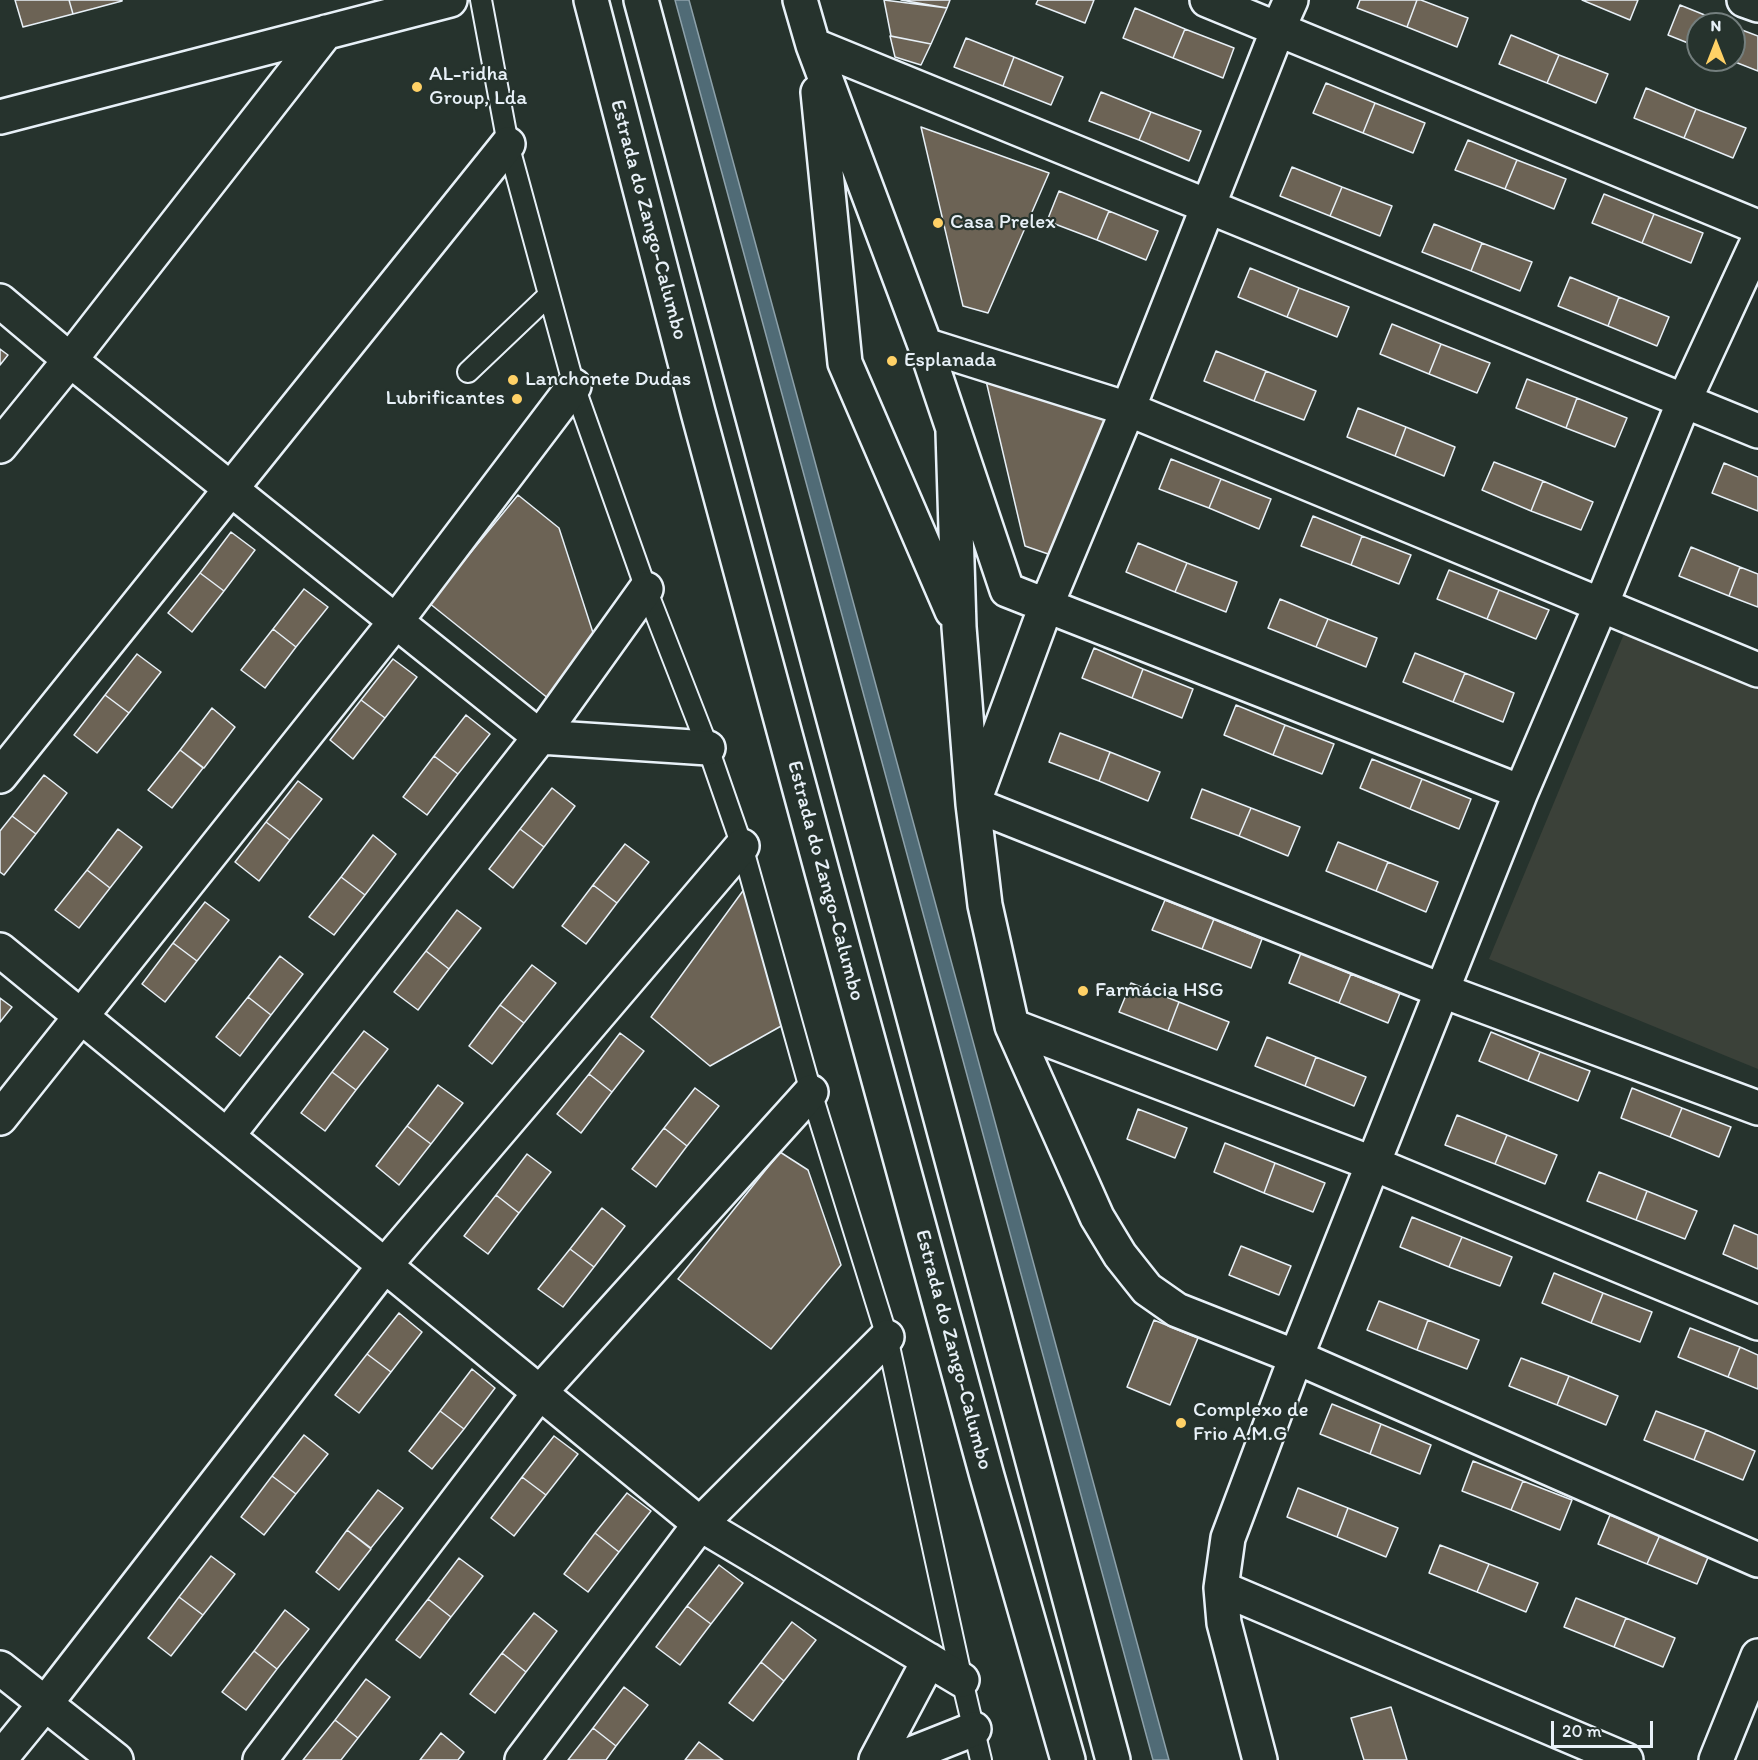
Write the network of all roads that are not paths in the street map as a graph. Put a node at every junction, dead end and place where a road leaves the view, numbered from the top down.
1 (450, 0) edge
2 (481, 0) edge
3 (591, 0) edge
4 (641, 0) edge
5 (801, 0) edge
6 (1207, 0) edge
7 (1292, 0) edge
8 (1744, 0) edge
9 (1758, 5) edge
10 (1278, 29) junction
11 (326, 32) junction
12 (813, 45) junction
13 (1, 117) edge
14 (507, 144) junction
15 (1208, 207) junction
16 (1758, 227) edge
17 (1758, 241) edge
18 (549, 295) junction
19 (0, 301) edge
20 (925, 345) junction
21 (70, 360) junction
22 (468, 372) dead end
23 (574, 386) junction
24 (1684, 401) junction
25 (1128, 409) junction
26 (1758, 431) edge
27 (953, 432) junction
28 (0, 446) edge
29 (230, 488) junction
30 (646, 589) junction
31 (1601, 605) junction
32 (1046, 606) junction
33 (396, 621) junction
34 (959, 627) junction
35 (1758, 670) edge
36 (540, 736) junction
37 (708, 748) junction
38 (0, 776) edge
39 (1521, 792) junction
40 (973, 804) junction
41 (742, 846) junction
42 (0, 950) edge
43 (1443, 991) junction
44 (80, 1016) junction
45 (1012, 1026) junction
46 (811, 1092) junction
47 (1758, 1108) edge
48 (0, 1118) edge
49 (227, 1136) junction
50 (1374, 1164) junction
51 (385, 1265) junction
52 (1758, 1323) edge
53 (888, 1337) junction
54 (1296, 1357) junction
55 (540, 1392) junction
56 (700, 1524) junction
57 (1758, 1560) edge
58 (1221, 1588) junction
59 (1758, 1656) edge
60 (929, 1660) junction
61 (0, 1668) edge
62 (962, 1680) junction
63 (45, 1704) junction
64 (1747, 1717) edge
65 (978, 1744) edge
66 (0, 1759) edge
67 (116, 1760) edge
68 (260, 1760) edge
69 (522, 1760) edge
70 (876, 1760) edge
71 (896, 1760) edge
72 (1068, 1760) edge
73 (1113, 1760) edge
74 (1260, 1760) edge
75 (1626, 1760) edge
76 (1716, 1760) edge

1 - 11 street
2 - 14 lane
3 - 72 street, Estrada do Zango-Calumbo
4 - 73 street
5 - 12 street
6 - 10 street
7 - 10 street
8 - 9 street
10 - 15 street
10 - 16 street
11 - 13 street
11 - 21 street
12 - 15 street
12 - 20 street
12 - 34 street
14 - 18 lane
14 - 29 street
15 - 24 street
15 - 25 street
17 - 24 street
18 - 22 lane
18 - 23 lane
19 - 21 street
20 - 25 street
20 - 27 street
21 - 28 street
21 - 29 street
23 - 30 lane
23 - 33 street
24 - 26 street
24 - 31 street
25 - 31 street
25 - 32 street
27 - 32 street
27 - 34 street
29 - 33 street
29 - 38 street
30 - 36 street
30 - 37 lane
31 - 35 street
31 - 39 street
32 - 39 street
32 - 40 street
33 - 36 street
33 - 44 street
34 - 40 street
36 - 37 street
36 - 49 street
37 - 41 lane
39 - 43 street
40 - 43 street
40 - 45 street
41 - 46 lane
41 - 51 street
42 - 44 street
43 - 47 street
43 - 50 street
44 - 48 street
44 - 49 street
45 - 50 street
45 - 54 street
46 - 53 lane
46 - 55 street
49 - 51 street
50 - 52 street
50 - 54 street
51 - 55 street
51 - 63 street
53 - 56 street
53 - 62 lane
54 - 57 street
54 - 58 street
55 - 56 street
55 - 68 street
56 - 60 street
56 - 69 street
58 - 74 street
58 - 75 street
59 - 64 street
60 - 62 street
60 - 70 street
61 - 63 street
62 - 65 lane
63 - 66 street
63 - 67 street
64 - 76 street
65 - 71 street

